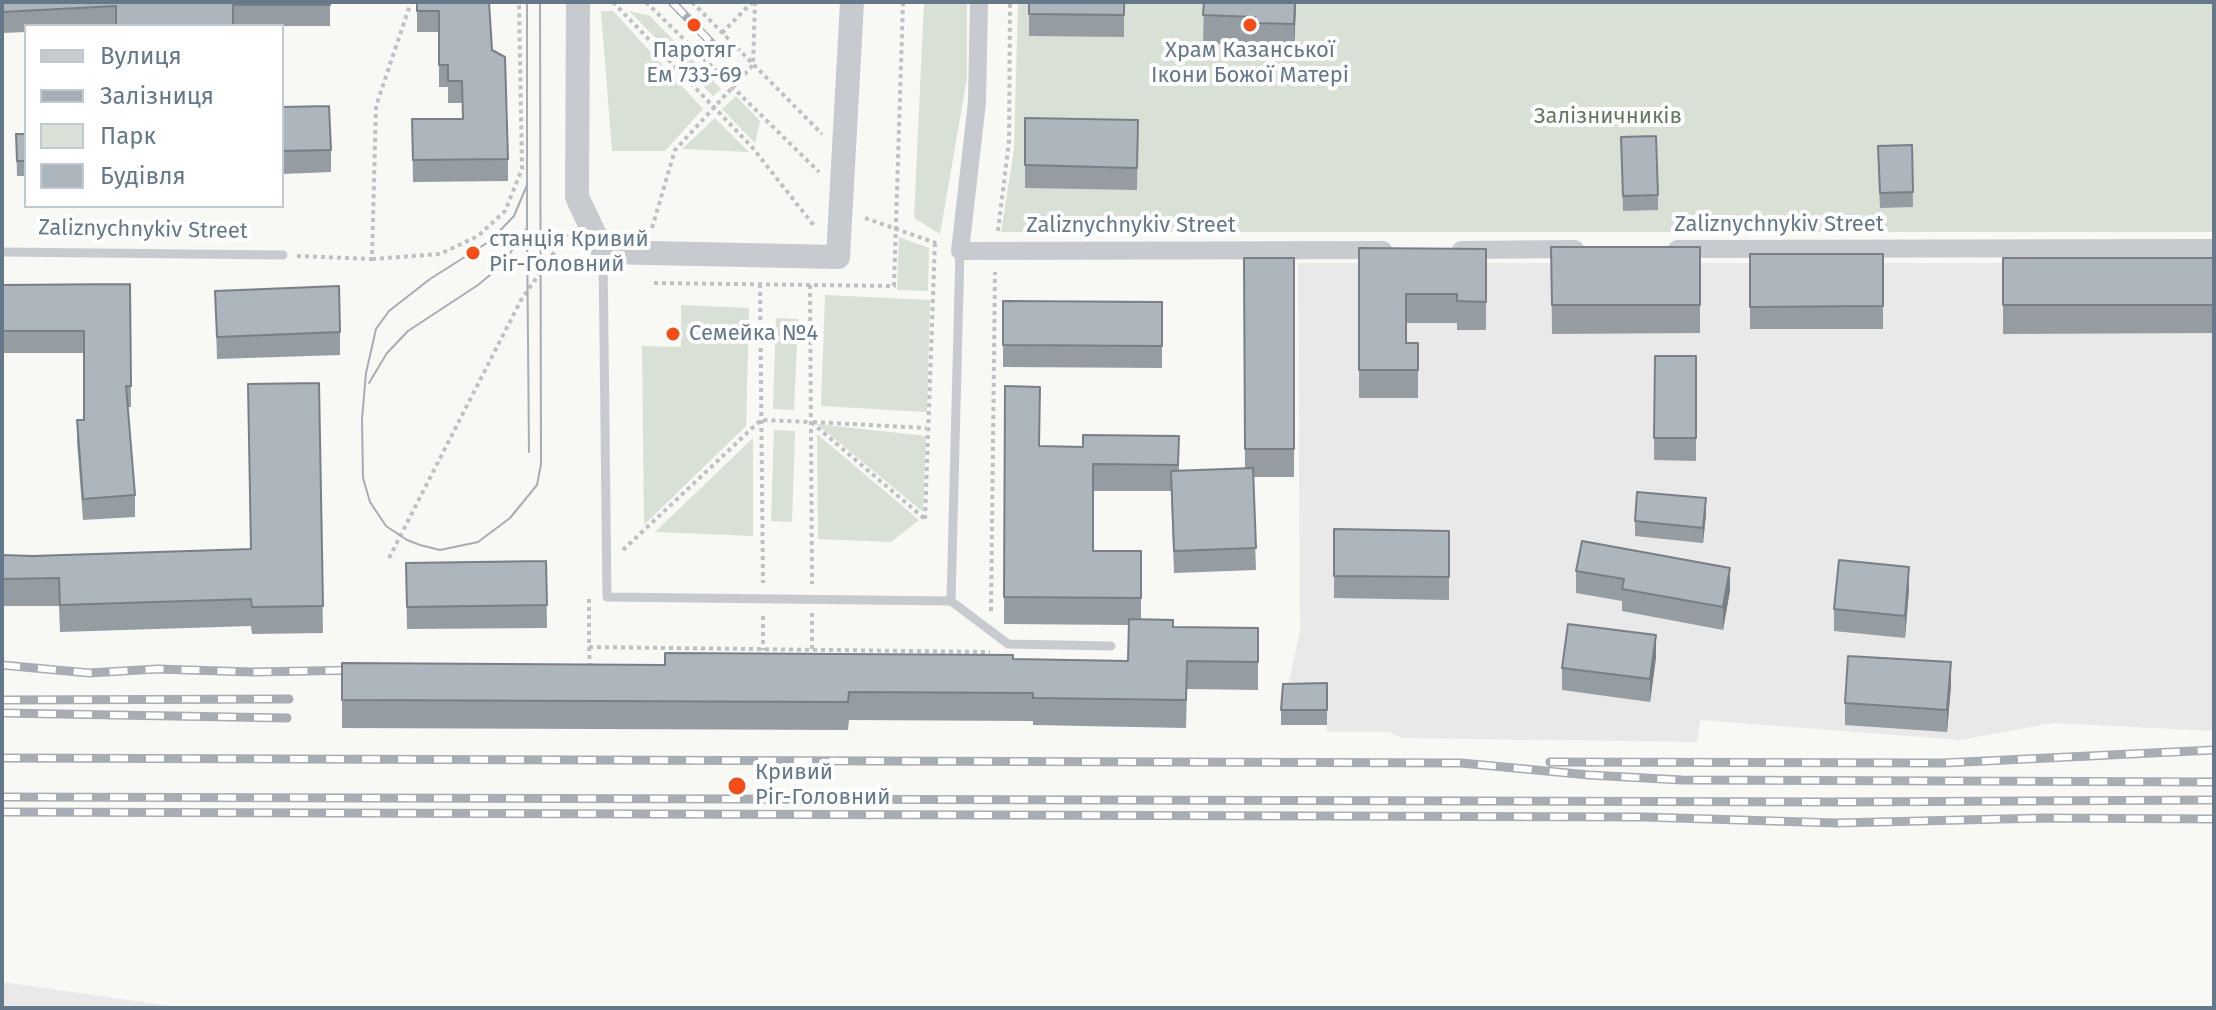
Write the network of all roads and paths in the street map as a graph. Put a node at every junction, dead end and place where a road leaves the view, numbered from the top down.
1 (411, 2) edge
2 (519, 2) edge
3 (578, 2) edge
4 (613, 2) edge
5 (646, 2) edge
6 (692, 2) edge
7 (754, 2) edge
8 (852, 2) edge
9 (979, 2) edge
10 (1010, 2) edge
11 (722, 33) junction
12 (753, 65) junction
13 (733, 87) junction
14 (714, 107) junction
15 (843, 155) junction
16 (841, 201) junction
17 (935, 242) junction
18 (575, 246) dead end
19 (2214, 248) edge
20 (1597, 249) edge
21 (1660, 249) edge
22 (1407, 250) edge
23 (1439, 250) edge
24 (960, 251) junction
25 (996, 251) junction
26 (2, 252) edge
27 (603, 252) junction
28 (644, 253) junction
29 (283, 255) joint
30 (838, 257) junction
31 (372, 259) junction
32 (760, 284) dead end
33 (810, 285) dead end
34 (761, 420) junction
35 (811, 422) junction
36 (926, 428) junction
37 (389, 558) dead end
38 (608, 565) junction
39 (589, 599) dead end
40 (763, 600) junction
41 (812, 600) junction
42 (951, 601) junction
43 (990, 631) junction
44 (1111, 646) dead end
45 (589, 647) junction
46 (763, 650) junction
47 (812, 651) junction
48 (990, 653) junction
49 (1002, 654) edge
50 (590, 674) edge

1 - 31 path
2 - 31 path
3 - 27 street
4 - 14 path
5 - 13 path
6 - 11 path
7 - 11 path
7 - 12 path
8 - 15 street
9 - 24 street
10 - 25 path
11 - 12 path
12 - 13 path
12 - 15 path
13 - 14 path
13 - 16 path
14 - 28 path
14 - 30 path
15 - 16 street
16 - 17 path
16 - 30 street
17 - 24 path
17 - 36 path
18 - 37 path
19 - 21 street, Zaliznychnykiv Street
20 - 23 street
22 - 25 street, Zaliznychnykiv Street
24 - 25 street, Zaliznychnykiv Street
24 - 42 lane
25 - 43 path
26 - 29 lane, Zaliznychnykiv Street
27 - 28 street
27 - 38 lane
28 - 30 street
29 - 31 path
32 - 34 path
33 - 35 path
34 - 35 path
34 - 38 path
34 - 40 path
35 - 36 path
35 - 36 path
35 - 41 path
38 - 40 lane
39 - 45 path
40 - 41 lane
40 - 46 path
41 - 42 lane
41 - 47 path
42 - 43 lane
43 - 44 lane
43 - 48 path
45 - 46 path
45 - 50 path
46 - 47 path
47 - 48 path
48 - 49 path

